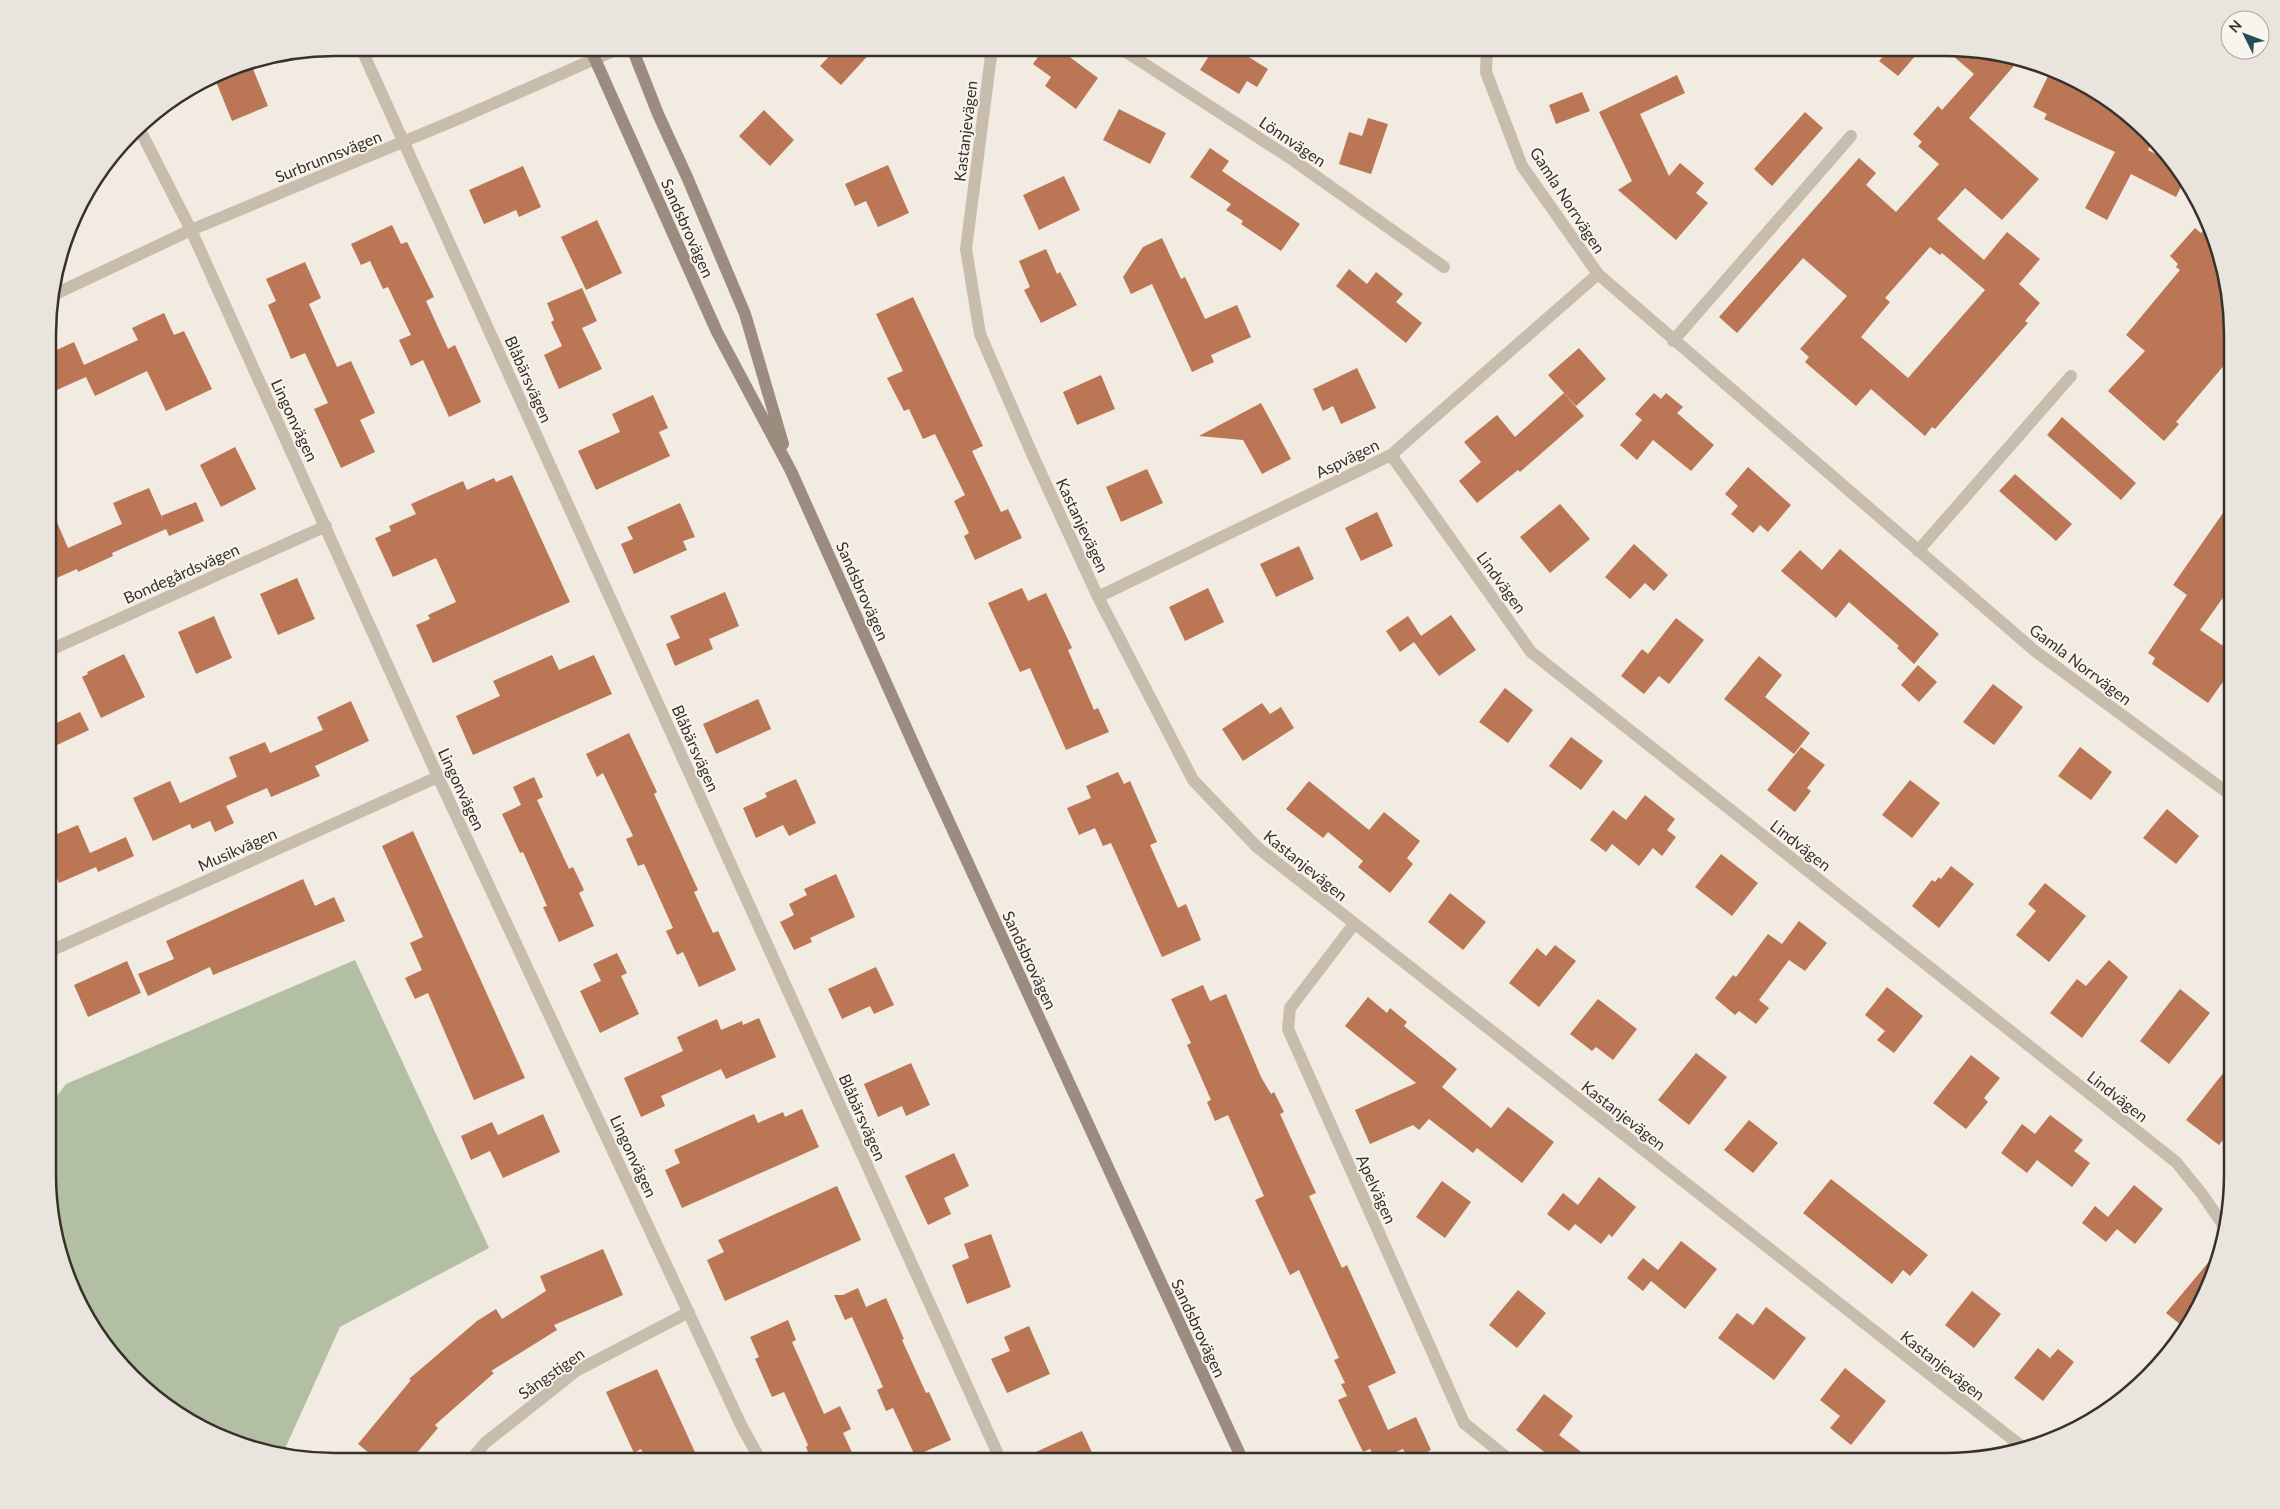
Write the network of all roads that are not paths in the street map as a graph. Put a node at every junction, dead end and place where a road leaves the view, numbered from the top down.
1 (365, 56) edge
2 (586, 56) edge
3 (593, 56) edge
4 (635, 56) edge
5 (991, 56) edge
6 (1132, 56) edge
7 (1487, 56) edge
8 (142, 134) edge
9 (1851, 136) dead end
10 (404, 142) junction
11 (191, 230) junction
12 (1444, 267) dead end
13 (1598, 274) junction
14 (60, 292) edge
15 (1674, 340) junction
16 (2071, 376) dead end
17 (1390, 455) junction
18 (791, 471) junction
19 (326, 526) junction
20 (1918, 550) junction
21 (1098, 596) junction
22 (56, 647) edge
23 (438, 777) junction
24 (2224, 790) edge
25 (1354, 924) junction
26 (56, 948) edge
27 (2219, 1220) edge
28 (689, 1312) junction
29 (2017, 1443) edge
30 (477, 1453) edge
31 (757, 1453) edge
32 (997, 1453) edge
33 (1239, 1453) edge
34 (1502, 1453) edge

1 - 10 street, Blåbärsvägen
2 - 10 street, Surbrunnsvägen
3 - 18 main road, Sandsbrovägen
4 - 18 main road, Sandsbrovägen
5 - 21 street, Kastanjevägen
6 - 12 street, Lönnvägen
7 - 13 street, Gamla Norrvägen
8 - 11 street, Lingonvägen
9 - 15 street
10 - 11 street, Surbrunnsvägen
10 - 32 street, Blåbärsvägen
11 - 14 street, Surbrunnsvägen
11 - 19 street, Lingonvägen
13 - 15 street, Gamla Norrvägen
13 - 17 street, Aspvägen
15 - 20 street, Gamla Norrvägen
16 - 20 street
17 - 21 street, Aspvägen
17 - 27 street, Lindvägen
18 - 33 main road, Sandsbrovägen
19 - 22 street, Bondegårdsvägen
19 - 23 street, Lingonvägen
20 - 24 street, Gamla Norrvägen
21 - 25 street, Kastanjevägen
23 - 26 street, Musikvägen
23 - 28 street, Lingonvägen
25 - 29 street, Kastanjevägen
25 - 34 street, Apelvägen
28 - 30 street, Sångstigen
28 - 31 street, Lingonvägen

